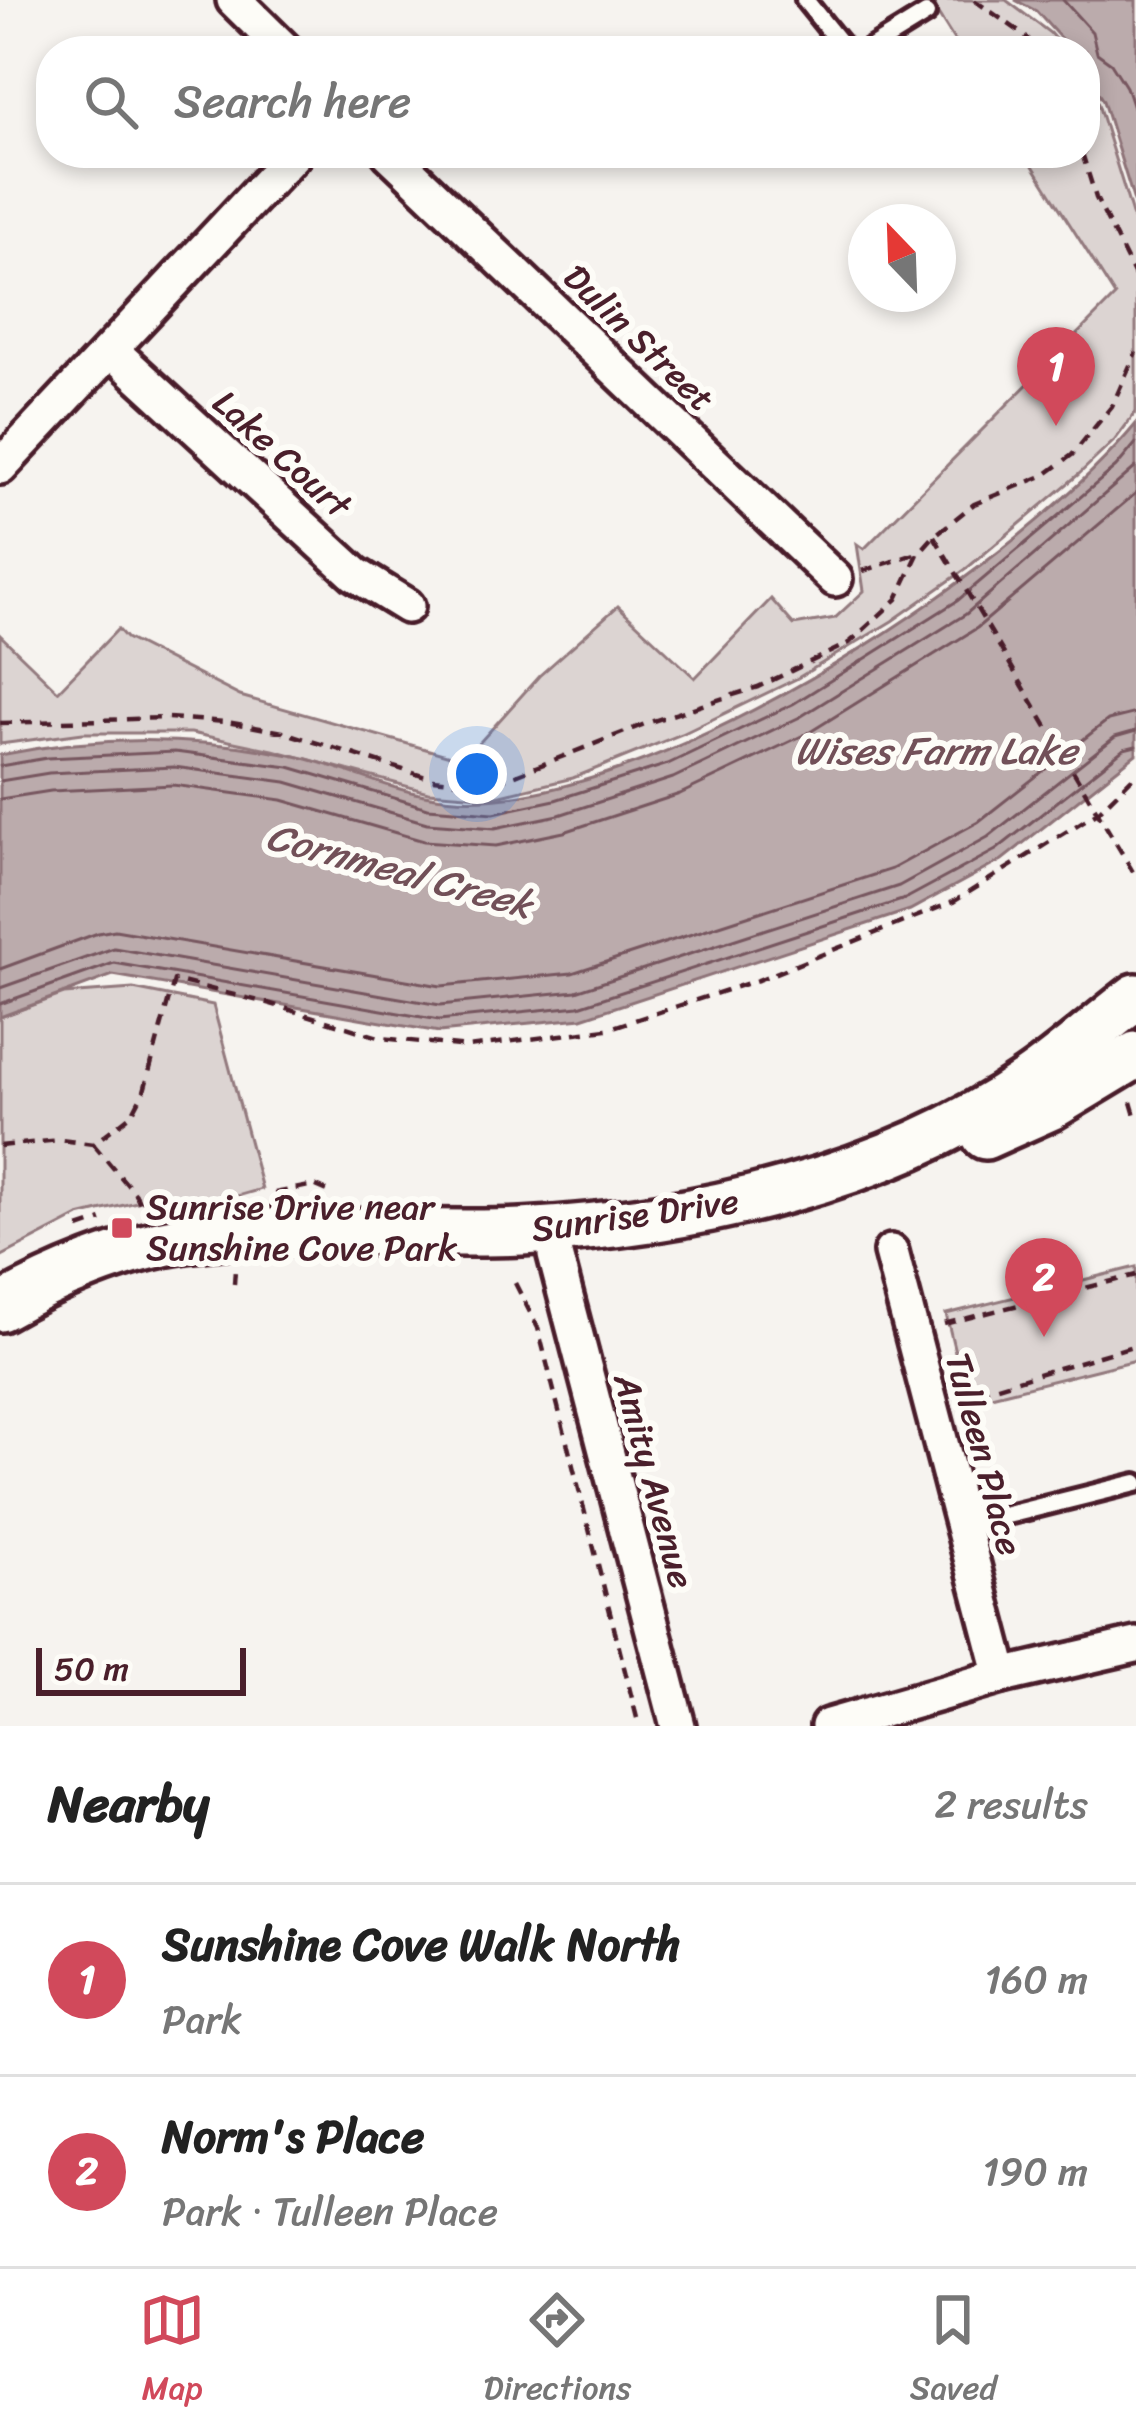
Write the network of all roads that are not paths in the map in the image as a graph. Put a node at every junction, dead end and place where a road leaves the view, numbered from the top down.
1 (234, 0) edge
2 (806, 0) edge
3 (926, 14) dead end
4 (271, 36) edge
5 (834, 36) edge
6 (890, 36) edge
7 (281, 168) edge
8 (405, 168) edge
9 (112, 351) junction
10 (0, 467) edge
11 (835, 579) road end
12 (407, 606) dead end
13 (1136, 997) edge
14 (1133, 1077) edge
15 (272, 1216) junction
16 (552, 1242) junction
17 (79, 1250) junction
18 (891, 1252) dead end
19 (390, 1259) junction
20 (0, 1308) edge
21 (1136, 1483) edge
22 (963, 1526) junction
23 (1136, 1645) edge
24 (1002, 1676) junction
25 (677, 1726) edge
26 (828, 1726) edge

1 - 4 street
2 - 5 lane
3 - 6 lane
7 - 9 street
8 - 11 street, Dulin Street
9 - 10 street
9 - 12 street, Lake Court
13 - 16 street, Sunrise Drive
14 - 16 street, Sunrise Drive
15 - 16 street, Sunrise Drive
15 - 17 street, Sunrise Drive
15 - 19 street
16 - 19 street, Sunrise Drive
16 - 25 street, Amity Avenue
17 - 19 street, Sunrise Drive
17 - 20 street, Sunrise Drive
18 - 22 street, Tulleen Place
21 - 22 lane
22 - 24 street, Tulleen Place
23 - 24 street
24 - 26 street

